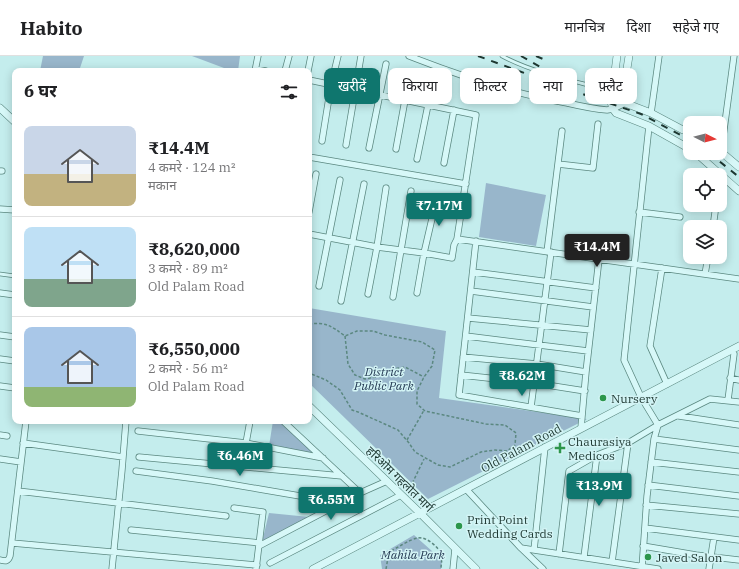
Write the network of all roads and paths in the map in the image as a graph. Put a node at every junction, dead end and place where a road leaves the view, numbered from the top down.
1 (258, 56) edge
2 (289, 56) edge
3 (311, 56) edge
4 (338, 56) edge
5 (361, 56) edge
6 (409, 56) edge
7 (502, 56) edge
8 (617, 56) edge
9 (628, 56) edge
10 (659, 56) edge
11 (734, 56) edge
12 (386, 64) dead end
13 (255, 68) edge
14 (287, 68) edge
15 (309, 68) edge
16 (335, 68) edge
17 (359, 68) edge
18 (615, 68) edge
19 (626, 68) edge
20 (731, 74) junction
21 (739, 75) edge
22 (312, 81) edge
23 (324, 83) edge
24 (585, 85) edge
25 (380, 91) edge
26 (328, 104) edge
27 (353, 104) edge
28 (377, 104) edge
29 (404, 104) edge
30 (423, 104) edge
31 (612, 104) edge
32 (623, 104) edge
33 (627, 104) edge
34 (428, 105) junction
35 (0, 108) edge
36 (613, 109) junction
37 (454, 110) junction
38 (651, 114) junction
39 (726, 116) edge
40 (12, 119) edge
41 (598, 124) dead end
42 (649, 126) junction
43 (683, 130) edge
44 (562, 131) dead end
45 (322, 141) dead end
46 (346, 145) dead end
47 (683, 145) edge
48 (369, 148) dead end
49 (396, 148) dead end
50 (727, 157) edge
51 (312, 158) edge
52 (417, 159) dead end
53 (703, 160) edge
54 (444, 163) dead end
55 (558, 164) junction
56 (739, 167) edge
57 (711, 168) edge
58 (316, 174) dead end
59 (340, 180) dead end
60 (727, 182) edge
61 (364, 184) dead end
62 (466, 184) junction
63 (386, 188) dead end
64 (411, 191) dead end
65 (739, 191) edge
66 (312, 196) edge
67 (437, 196) dead end
68 (0, 209) edge
69 (12, 210) edge
70 (639, 212) junction
71 (680, 217) dead end
72 (312, 234) edge
73 (329, 237) junction
74 (457, 239) junction
75 (353, 242) junction
76 (476, 242) junction
77 (377, 247) junction
78 (400, 250) junction
79 (549, 252) junction
80 (424, 253) junction
81 (599, 259) junction
82 (634, 264) junction
83 (707, 264) edge
84 (662, 268) junction
85 (473, 272) junction
86 (0, 274) edge
87 (705, 274) junction
88 (12, 276) edge
89 (739, 279) edge
90 (547, 282) junction
91 (319, 286) dead end
92 (596, 288) junction
93 (471, 291) junction
94 (0, 293) edge
95 (417, 293) dead end
96 (368, 294) dead end
97 (12, 295) edge
98 (393, 297) dead end
99 (341, 301) dead end
100 (545, 301) junction
101 (594, 307) junction
102 (468, 318) junction
103 (312, 324) edge
104 (542, 325) junction
105 (591, 330) junction
106 (0, 335) edge
107 (345, 336) junction
108 (466, 336) junction
109 (12, 337) edge
110 (539, 345) junction
111 (739, 346) edge
112 (588, 351) junction
113 (726, 352) junction
114 (736, 354) edge
115 (463, 357) junction
116 (0, 359) edge
117 (12, 361) edge
118 (537, 364) junction
119 (586, 372) junction
120 (312, 374) edge
121 (461, 375) junction
122 (424, 377) junction
123 (730, 378) junction
124 (739, 380) edge
125 (534, 383) junction
126 (667, 384) junction
127 (0, 386) edge
128 (12, 388) edge
129 (585, 391) junction
130 (641, 397) junction
131 (728, 400) junction
132 (739, 402) edge
133 (531, 407) junction
134 (312, 409) edge
135 (423, 409) junction
136 (582, 416) junction
137 (678, 416) junction
138 (26, 424) edge
139 (126, 424) edge
140 (249, 424) edge
141 (286, 424) edge
142 (658, 425) junction
143 (739, 425) edge
144 (581, 428) junction
145 (138, 431) dead end
146 (0, 435) edge
147 (7, 436) dead end
148 (654, 439) junction
149 (407, 440) junction
150 (23, 443) junction
151 (246, 443) junction
152 (628, 443) junction
153 (545, 447) junction
154 (739, 450) edge
155 (597, 455) junction
156 (123, 457) junction
157 (139, 457) dead end
158 (323, 458) junction
159 (425, 458) junction
160 (0, 460) edge
161 (21, 462) junction
162 (651, 462) junction
163 (136, 471) dead end
164 (739, 472) edge
165 (342, 476) junction
166 (387, 481) junction
167 (648, 485) junction
168 (466, 489) junction
169 (18, 491) junction
170 (360, 493) junction
171 (739, 496) edge
172 (403, 497) junction
173 (119, 503) junction
174 (341, 503) junction
175 (646, 505) junction
176 (234, 508) dead end
177 (420, 513) junction
178 (739, 514) edge
179 (226, 516) dead end
180 (645, 528) junction
181 (131, 530) dead end
182 (714, 536) junction
183 (739, 540) edge
184 (12, 543) junction
185 (260, 544) junction
186 (643, 546) junction
187 (521, 548) junction
188 (455, 549) junction
189 (534, 550) junction
190 (115, 552) junction
191 (559, 554) junction
192 (584, 557) junction
193 (711, 557) junction
194 (0, 560) edge
195 (739, 560) edge
196 (612, 562) junction
197 (270, 563) dead end
198 (256, 567) edge
199 (642, 568) edge
200 (112, 569) edge
201 (313, 569) edge
202 (386, 569) edge
203 (441, 569) edge
204 (453, 569) edge
205 (476, 569) edge
206 (543, 569) edge
207 (658, 569) edge
208 (709, 569) edge

1 - 13 street
2 - 14 street
3 - 15 street
4 - 16 street
5 - 17 street
6 - 36 street
7 - 24 lane
8 - 18 street
9 - 19 street
10 - 38 street
11 - 20 street
12 - 25 street
20 - 21 street
20 - 39 street
22 - 23 street
26 - 45 street
27 - 46 street
28 - 48 street
29 - 49 street
30 - 34 street
31 - 36 street
32 - 36 street
33 - 38 street
34 - 37 street
34 - 52 street
35 - 40 street
36 - 42 street
37 - 54 street
37 - 62 street
38 - 43 street
41 - 55 street
42 - 47 street
42 - 70 street
44 - 55 street
50 - 56 street
51 - 62 street
53 - 57 street
55 - 79 street
58 - 66 street
59 - 73 street
60 - 65 street
61 - 75 street
62 - 74 street
63 - 77 street
64 - 78 street
67 - 80 street
68 - 69 street
70 - 71 street
70 - 82 street
72 - 73 street
73 - 75 street
73 - 91 street
74 - 76 street
74 - 80 street
75 - 77 street
75 - 99 street
76 - 79 street
76 - 85 street
77 - 78 street
77 - 96 street
78 - 80 street
78 - 98 street
79 - 81 street
79 - 90 street
80 - 95 street
81 - 82 street
81 - 92 street
82 - 84 street
82 - 130 street
83 - 87 street
84 - 87 street
84 - 126 street
85 - 90 street
85 - 93 street
86 - 88 lane
87 - 89 street
90 - 92 street
90 - 100 street
92 - 101 street
93 - 100 street
93 - 102 street
94 - 97 street
100 - 101 street
100 - 104 street
101 - 105 street
102 - 104 street
102 - 108 street
103 - 107 path
104 - 105 street
104 - 110 street
105 - 112 street
106 - 109 street
107 - 122 path
107 - 122 path
108 - 110 street
108 - 115 street
110 - 112 street
110 - 118 street
111 - 113 street, Old Palam Road
112 - 119 street
113 - 114 street
113 - 126 street, Old Palam Road
114 - 123 street
115 - 118 street
115 - 121 street
116 - 117 street
118 - 119 street
118 - 125 street
119 - 129 street
120 - 149 path
121 - 125 street
121 - 133 street
122 - 135 path
123 - 124 street
123 - 131 street
125 - 129 street
125 - 133 street
126 - 130 street, Old Palam Road
127 - 128 street
129 - 136 street
130 - 142 street
130 - 144 street, Old Palam Road
131 - 132 street
131 - 137 street
133 - 136 street
134 - 166 street, हरिओम गहलोत मार्ग
135 - 149 path
135 - 159 path
136 - 144 street
137 - 142 street
137 - 143 street
138 - 150 street
139 - 156 street
140 - 151 street
141 - 158 street
142 - 148 street
142 - 152 street
144 - 153 street, Old Palam Road
145 - 151 street
146 - 147 street
148 - 154 street
148 - 162 street
149 - 159 path
150 - 156 street
150 - 161 street
151 - 158 street
152 - 155 street
152 - 196 street
153 - 168 street, Old Palam Road
153 - 189 street
155 - 191 street
155 - 192 street
156 - 173 street
157 - 165 street
158 - 165 street
159 - 172 path
160 - 161 street
161 - 169 street
162 - 164 street
162 - 167 street
163 - 174 street
165 - 170 street
166 - 170 street
166 - 172 street, हरिओम गहलोत मार्ग
167 - 171 street
167 - 175 street
168 - 177 street, Old Palam Road
168 - 187 street
169 - 173 street
169 - 184 street
170 - 174 street
172 - 177 street, हरिओम गहलोत मार्ग
172 - 197 street
173 - 179 street
173 - 190 street
174 - 185 street
175 - 178 street
175 - 180 street
176 - 185 street
177 - 188 street, हरिओम गहलोत मार्ग
177 - 201 street, Old Palam Road
180 - 182 street
180 - 186 street
181 - 185 street
182 - 183 street
182 - 193 street
184 - 190 street
184 - 194 street
185 - 198 street
186 - 193 street
186 - 199 street
187 - 189 street
187 - 206 street
188 - 204 street
188 - 205 street, हरिओम गहलोत मार्ग
189 - 191 street
190 - 198 street
190 - 200 street
191 - 192 street
192 - 196 street
193 - 195 street
193 - 208 street
196 - 199 street
199 - 207 street
202 - 203 path

